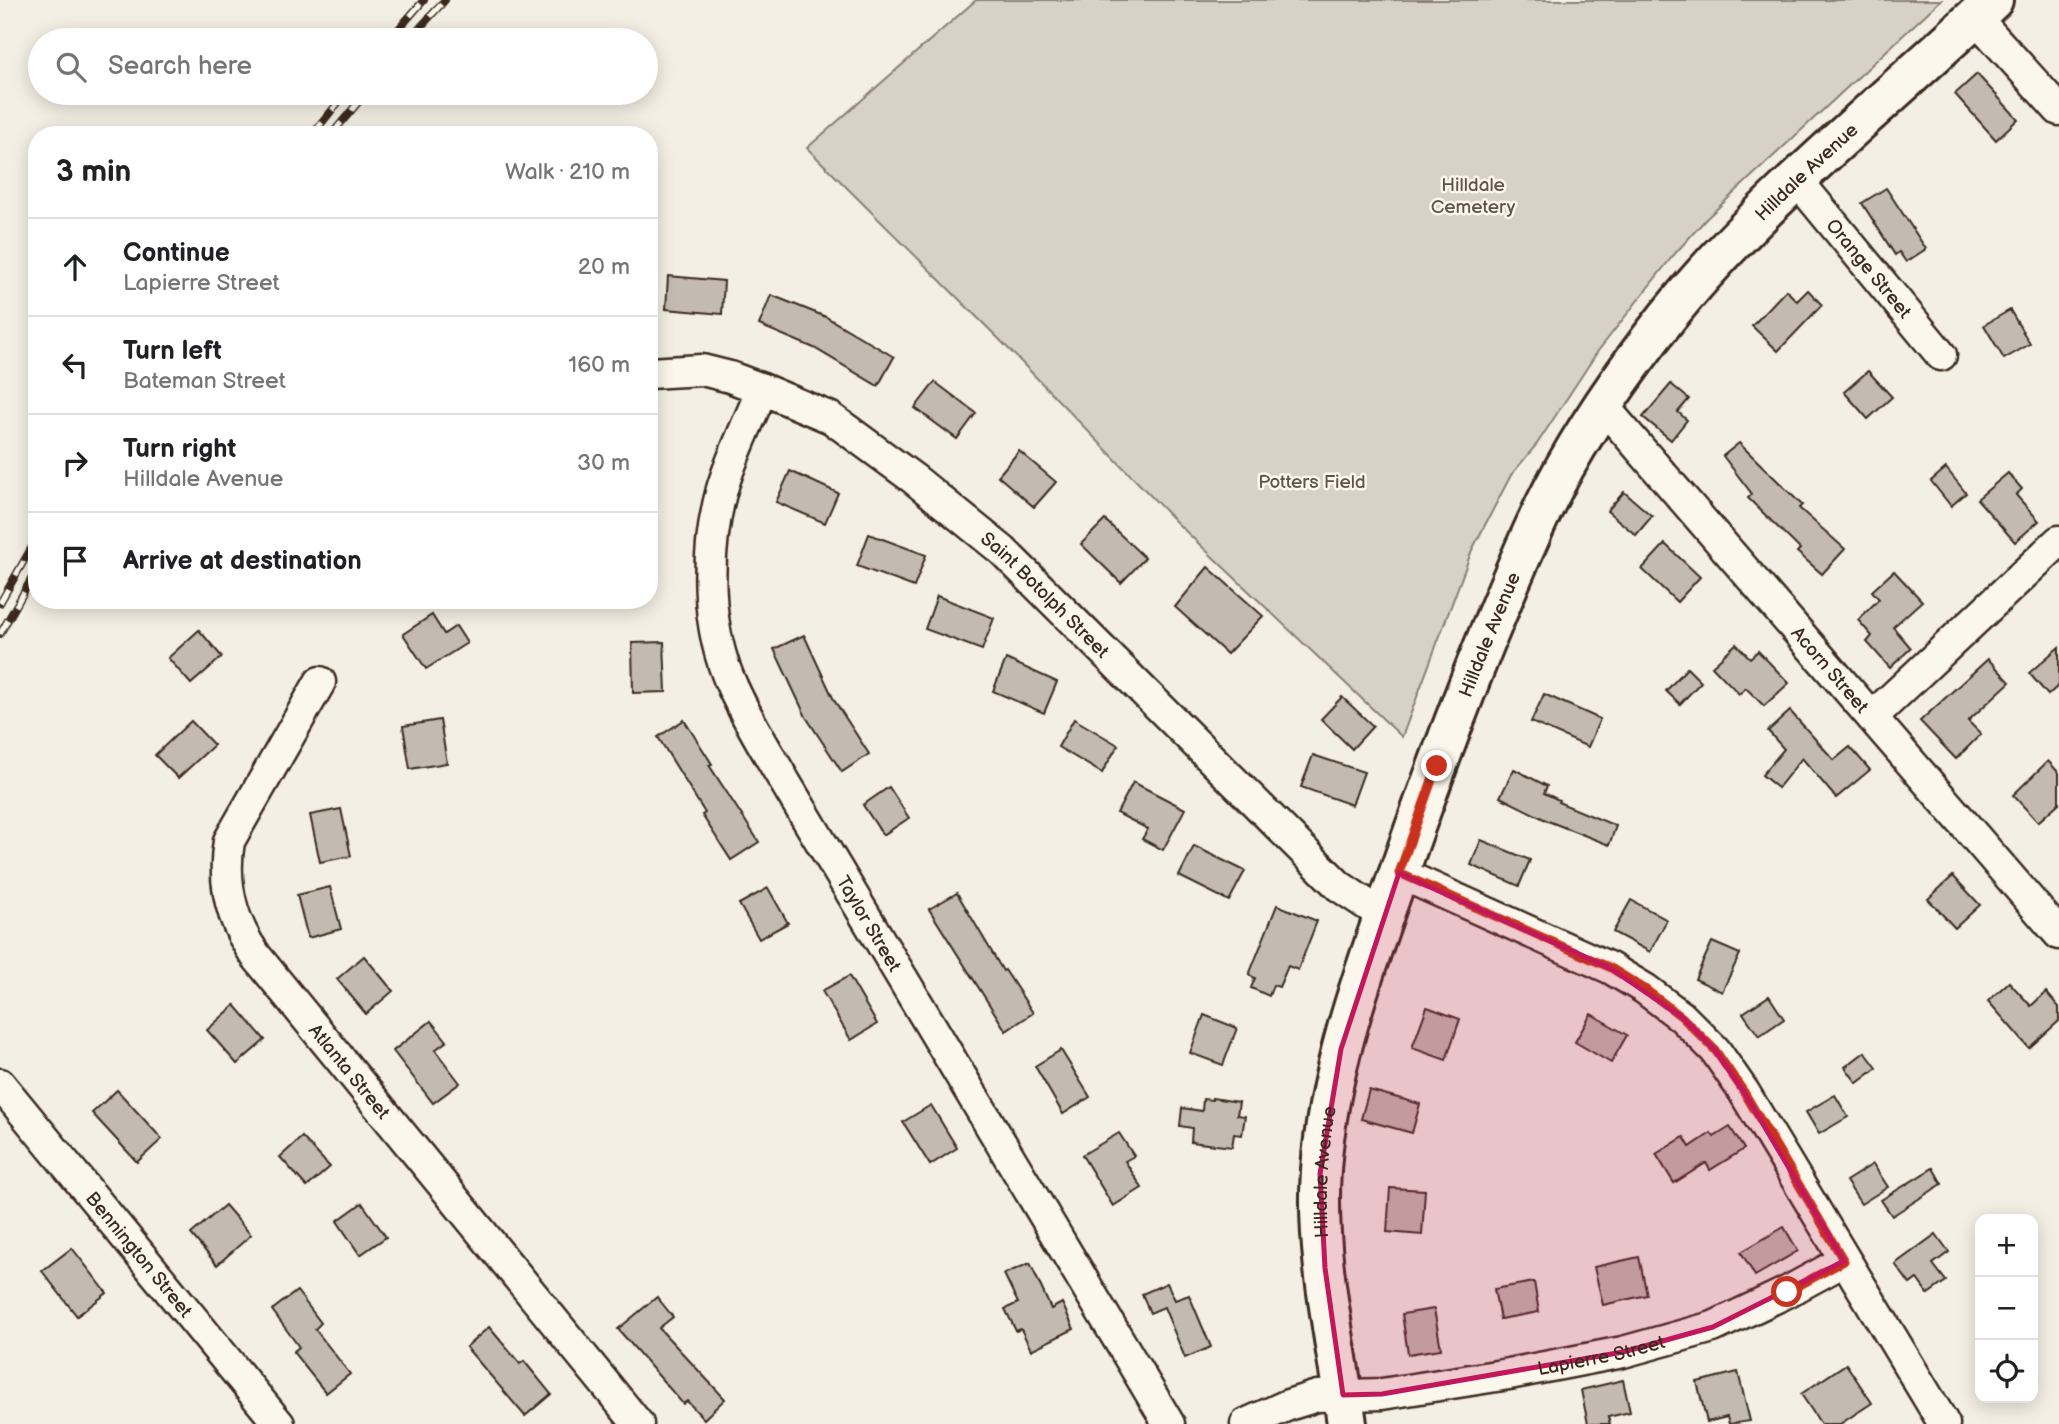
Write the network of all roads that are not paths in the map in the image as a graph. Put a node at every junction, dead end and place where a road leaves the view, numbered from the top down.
1 (1984, 9) edge
2 (2059, 110) edge
3 (1797, 180) junction
4 (1941, 355) dead end
5 (658, 372) edge
6 (762, 389) junction
7 (1602, 406) junction
8 (2059, 541) edge
9 (320, 682) dead end
10 (1872, 718) junction
11 (1399, 873) junction
12 (1384, 916) junction
13 (2059, 934) edge
14 (0, 1084) edge
15 (1844, 1261) junction
16 (1345, 1410) edge
17 (279, 1424) edge
18 (638, 1424) edge
19 (1169, 1424) edge
20 (1246, 1424) edge
21 (1944, 1424) edge

1 - 2 street
1 - 3 main road, Hilldale Avenue
3 - 4 street, Orange Street
3 - 7 main road, Hilldale Avenue
5 - 6 street, Saint Botolph Street
6 - 12 street, Saint Botolph Street
6 - 19 street, Taylor Street
7 - 10 street, Acorn Street
7 - 11 main road, Hilldale Avenue
8 - 10 street
9 - 18 street, Atlanta Street
10 - 13 street, Acorn Street
11 - 12 main road, Hilldale Avenue
11 - 15 street
12 - 16 main road, Hilldale Avenue
14 - 17 street, Bennington Street
15 - 16 street, Lapierre Street
15 - 21 street
16 - 20 street, Lapierre Street

